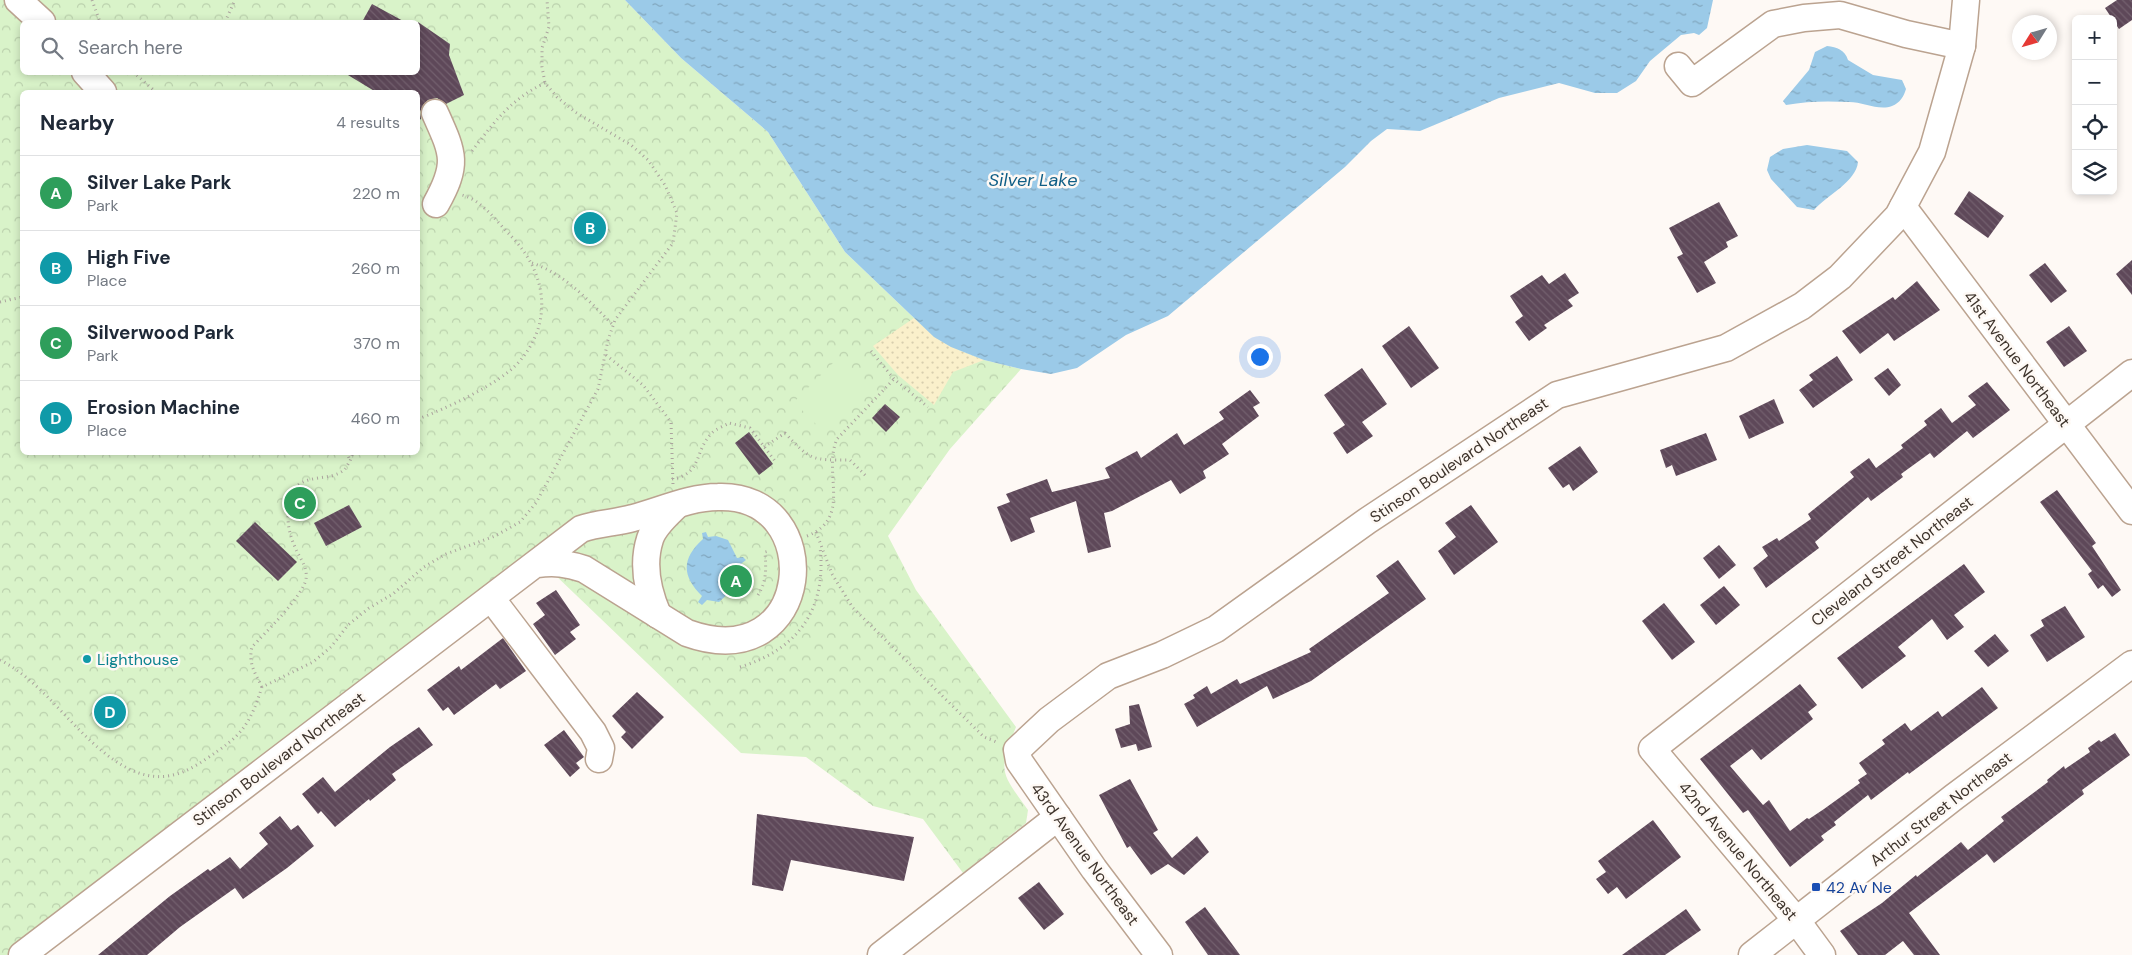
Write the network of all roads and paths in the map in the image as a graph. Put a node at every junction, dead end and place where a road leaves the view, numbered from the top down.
1 (18, 0) edge
2 (92, 0) edge
3 (235, 0) edge
4 (547, 0) edge
5 (1966, 0) edge
6 (40, 20) edge
7 (99, 20) edge
8 (226, 20) edge
9 (1962, 46) junction
10 (1678, 66) dead end
11 (88, 75) edge
12 (136, 75) edge
13 (545, 83) junction
14 (101, 90) edge
15 (154, 90) edge
16 (435, 113) dead end
17 (468, 155) dead end
18 (440, 197) joint
19 (1902, 207) junction
20 (531, 262) junction
21 (20, 297) edge
22 (0, 302) edge
23 (613, 326) junction
24 (871, 351) dead end
25 (606, 355) junction
26 (2132, 373) edge
27 (894, 379) junction
28 (928, 406) dead end
29 (420, 418) edge
30 (2066, 424) junction
31 (764, 447) junction
32 (348, 455) edge
33 (353, 455) edge
34 (831, 460) junction
35 (350, 461) junction
36 (775, 461) dead end
37 (867, 477) dead end
38 (672, 478) junction
39 (676, 506) junction
40 (2132, 511) edge
41 (816, 532) junction
42 (789, 542) junction
43 (536, 564) junction
44 (758, 595) dead end
45 (491, 598) junction
46 (658, 615) junction
47 (0, 660) edge
48 (2132, 664) edge
49 (262, 687) junction
50 (1652, 749) joint
51 (1017, 750) junction
52 (600, 759) dead end
53 (1058, 817) junction
54 (1797, 921) junction
55 (22, 955) edge
56 (881, 955) edge
57 (1159, 955) edge
58 (1752, 955) edge
59 (1822, 955) edge

1 - 6 street
2 - 7 path
3 - 8 path
4 - 13 path
5 - 9 street, Stinson Boulevard Northeast
9 - 10 street
9 - 19 street, Stinson Boulevard Northeast
11 - 14 street
12 - 15 path
13 - 17 path
13 - 23 path
16 - 18 street
18 - 20 path
19 - 30 street, 41st Avenue Northeast
19 - 51 street, Stinson Boulevard Northeast
20 - 23 path
20 - 29 path
21 - 22 path
23 - 25 path
24 - 27 path
25 - 38 path
25 - 49 path
26 - 30 street, Cleveland Street Northeast
27 - 28 path
27 - 34 path
30 - 40 street, 41st Avenue Northeast
30 - 50 street, Cleveland Street Northeast
31 - 34 path
31 - 36 path
31 - 38 path
32 - 35 path
33 - 35 path
34 - 37 path
34 - 41 path
35 - 49 path
38 - 39 path
39 - 42 street, Stinson Boulevard Northeast
39 - 43 street, Stinson Boulevard Northeast
39 - 46 street
41 - 42 path
41 - 51 path
42 - 44 path
42 - 46 street, Stinson Boulevard Northeast
43 - 45 street, Stinson Boulevard Northeast
43 - 46 street, Stinson Boulevard Northeast
45 - 52 street
45 - 55 street, Stinson Boulevard Northeast
47 - 49 path
48 - 54 street, Arthur Street Northeast
50 - 54 street, 42nd Avenue Northeast
51 - 53 street, 43rd Avenue Northeast
53 - 56 street
53 - 57 street, 43rd Avenue Northeast
54 - 58 street, Arthur Street Northeast
54 - 59 street, 42nd Avenue Northeast

